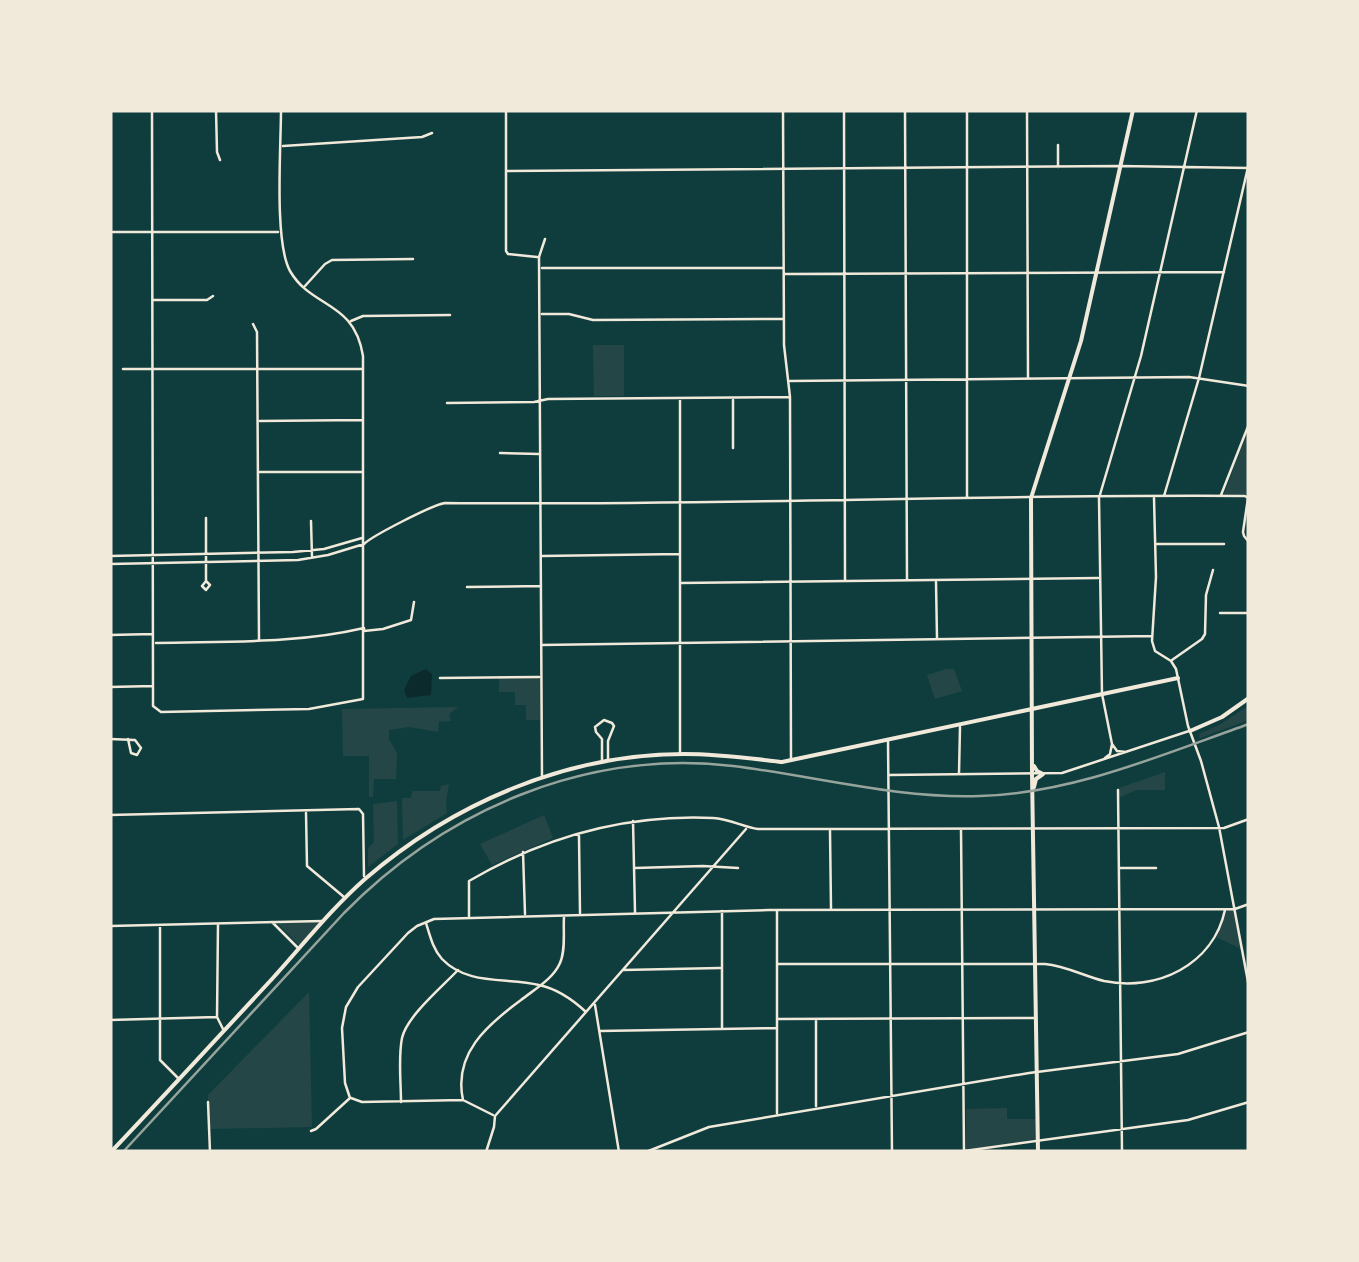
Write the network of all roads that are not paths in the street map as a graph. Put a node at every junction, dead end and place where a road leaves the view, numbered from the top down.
1 (152, 110) edge
2 (216, 110) edge
3 (281, 110) edge
4 (506, 110) edge
5 (783, 110) edge
6 (844, 110) edge
7 (906, 110) edge
8 (967, 110) edge
9 (1028, 110) edge
10 (1133, 110) edge
11 (1197, 110) edge
12 (432, 133) dead end
13 (1058, 145) dead end
14 (281, 146) junction
15 (220, 160) dead end
16 (1058, 166) junction
17 (1120, 166) junction
18 (1184, 166) junction
19 (1249, 166) edge
20 (967, 167) junction
21 (1028, 167) junction
22 (844, 168) junction
23 (906, 168) junction
24 (506, 170) junction
25 (783, 170) junction
26 (110, 232) edge
27 (152, 232) junction
28 (281, 232) junction
29 (545, 238) dead end
30 (539, 257) junction
31 (412, 259) dead end
32 (540, 268) junction
33 (783, 268) junction
34 (1028, 272) junction
35 (1096, 272) junction
36 (1160, 272) junction
37 (1224, 272) junction
38 (966, 273) junction
39 (783, 274) junction
40 (844, 274) junction
41 (906, 274) junction
42 (304, 288) junction
43 (213, 296) dead end
44 (152, 300) junction
45 (540, 314) junction
46 (450, 315) dead end
47 (784, 319) junction
48 (350, 322) junction
49 (253, 324) dead end
50 (364, 368) junction
51 (123, 369) dead end
52 (152, 369) junction
53 (258, 369) junction
54 (1028, 378) junction
55 (1070, 378) junction
56 (1135, 378) junction
57 (1200, 378) junction
58 (966, 379) junction
59 (844, 380) junction
60 (906, 380) junction
61 (788, 381) junction
62 (1249, 386) edge
63 (733, 397) junction
64 (790, 397) junction
65 (680, 398) junction
66 (541, 401) junction
67 (447, 403) dead end
68 (258, 420) junction
69 (364, 420) junction
70 (1249, 424) edge
71 (733, 448) dead end
72 (500, 453) dead end
73 (541, 454) junction
74 (258, 472) junction
75 (364, 472) junction
76 (1221, 496) junction
77 (1154, 497) junction
78 (1164, 497) junction
79 (966, 498) junction
80 (1031, 498) junction
81 (1099, 498) junction
82 (1248, 498) edge
83 (844, 499) junction
84 (906, 499) junction
85 (789, 501) junction
86 (541, 504) junction
87 (679, 504) junction
88 (206, 518) dead end
89 (311, 521) dead end
90 (364, 538) junction
91 (1249, 542) edge
92 (364, 544) junction
93 (1155, 544) junction
94 (1224, 544) dead end
95 (312, 550) junction
96 (259, 553) junction
97 (206, 554) junction
98 (679, 554) junction
99 (110, 556) edge
100 (154, 556) junction
101 (541, 556) junction
102 (312, 558) junction
103 (259, 561) junction
104 (206, 562) junction
105 (154, 563) junction
106 (110, 564) edge
107 (1213, 570) dead end
108 (1100, 578) junction
109 (1032, 579) junction
110 (846, 580) junction
111 (906, 580) junction
112 (936, 580) junction
113 (206, 581) dead end
114 (790, 582) junction
115 (680, 583) junction
116 (541, 586) junction
117 (467, 587) dead end
118 (414, 602) dead end
119 (1220, 613) dead end
120 (1249, 613) edge
121 (364, 628) junction
122 (154, 634) junction
123 (110, 635) edge
124 (1152, 636) junction
125 (1101, 637) junction
126 (936, 638) junction
127 (1032, 638) junction
128 (259, 640) junction
129 (790, 640) junction
130 (154, 643) junction
131 (680, 643) junction
132 (542, 645) junction
133 (1171, 661) junction
134 (542, 677) junction
135 (440, 678) dead end
136 (1178, 678) junction
137 (153, 686) junction
138 (110, 687) edge
139 (1102, 694) junction
140 (1249, 698) edge
141 (1033, 710) junction
142 (960, 726) junction
143 (1190, 731) junction
144 (128, 739) dead end
145 (110, 740) edge
146 (888, 741) junction
147 (1112, 744) junction
148 (1126, 752) junction
149 (680, 754) junction
150 (790, 761) junction
151 (1099, 761) junction
152 (605, 762) junction
153 (1033, 763) junction
154 (960, 774) junction
155 (1032, 774) junction
156 (1043, 774) junction
157 (887, 775) junction
158 (542, 778) junction
159 (1034, 788) junction
160 (1118, 790) dead end
161 (306, 810) junction
162 (110, 815) edge
163 (1249, 819) edge
164 (633, 821) junction
165 (1219, 827) junction
166 (747, 828) junction
167 (830, 828) junction
168 (888, 828) junction
169 (961, 828) junction
170 (1034, 828) junction
171 (1118, 828) junction
172 (578, 833) junction
173 (523, 852) junction
174 (712, 867) junction
175 (634, 868) junction
176 (738, 868) dead end
177 (1118, 868) junction
178 (1156, 868) dead end
179 (364, 880) junction
180 (345, 898) junction
181 (1249, 904) edge
182 (1119, 908) junction
183 (1225, 908) junction
184 (961, 909) junction
185 (1035, 909) junction
186 (1235, 909) junction
187 (777, 910) junction
188 (830, 910) junction
189 (888, 910) junction
190 (722, 911) junction
191 (673, 912) junction
192 (636, 914) junction
193 (564, 915) junction
194 (580, 915) junction
195 (524, 916) junction
196 (469, 917) junction
197 (324, 921) junction
198 (272, 922) junction
199 (426, 922) junction
200 (218, 924) junction
201 (160, 925) junction
202 (110, 926) edge
203 (300, 949) junction
204 (778, 964) junction
205 (889, 964) junction
206 (962, 964) junction
207 (1036, 964) junction
208 (722, 968) junction
209 (458, 970) junction
210 (622, 970) junction
211 (1120, 984) junction
212 (541, 985) junction
213 (1249, 986) edge
214 (595, 1002) junction
215 (586, 1012) junction
216 (217, 1017) junction
217 (963, 1018) junction
218 (1037, 1018) junction
219 (160, 1019) junction
220 (778, 1019) junction
221 (816, 1019) junction
222 (890, 1019) junction
223 (110, 1020) edge
224 (722, 1028) junction
225 (778, 1028) junction
226 (224, 1030) junction
227 (600, 1031) junction
228 (1249, 1032) edge
229 (1121, 1062) junction
230 (1038, 1072) junction
231 (179, 1079) junction
232 (964, 1084) junction
233 (891, 1096) junction
234 (350, 1098) junction
235 (462, 1100) junction
236 (208, 1102) dead end
237 (401, 1102) junction
238 (1249, 1102) edge
239 (816, 1108) junction
240 (778, 1114) junction
241 (495, 1116) junction
242 (1121, 1128) junction
243 (310, 1131) dead end
244 (1038, 1140) junction
245 (672, 1142) junction
246 (964, 1151) edge
247 (112, 1152) edge
248 (210, 1152) edge
249 (486, 1152) edge
250 (618, 1152) edge
251 (646, 1152) edge
252 (672, 1152) edge
253 (892, 1152) edge
254 (957, 1152) edge
255 (1038, 1152) edge
256 (1122, 1152) edge

1 - 27 street
2 - 15 street
3 - 14 street
4 - 24 street
5 - 25 street
6 - 22 street
7 - 23 street
8 - 20 street
9 - 21 street
10 - 17 street
11 - 18 street
12 - 14 street
13 - 16 street
14 - 28 street
16 - 17 street
16 - 21 street
17 - 18 street
17 - 35 street
18 - 19 street
18 - 36 street
19 - 37 street
20 - 21 street
20 - 23 street
20 - 38 street
21 - 34 street
22 - 23 street
22 - 25 street
22 - 40 street
23 - 41 street
24 - 25 street
24 - 30 street
25 - 33 street
26 - 27 street
27 - 28 street
27 - 44 street
28 - 42 street
29 - 30 street
30 - 32 street
31 - 42 street
32 - 33 street
32 - 45 street
33 - 39 street
34 - 35 street
34 - 38 street
34 - 54 street
35 - 36 street
35 - 55 street
36 - 37 street
36 - 56 street
37 - 57 street
38 - 41 street
38 - 58 street
39 - 40 street
39 - 47 street
40 - 41 street
40 - 59 street
41 - 60 street
42 - 48 street
43 - 44 street
44 - 52 street
45 - 47 street
45 - 66 street
46 - 48 street
47 - 61 street
48 - 50 street
49 - 53 street
50 - 53 street
50 - 69 street
51 - 52 street
52 - 53 street
52 - 100 street
53 - 68 street
54 - 55 street
54 - 58 street
55 - 56 street
55 - 80 street
56 - 57 street
56 - 81 street
57 - 62 street
57 - 78 street
58 - 60 street
58 - 79 street
59 - 60 street
59 - 61 street
59 - 83 street
60 - 84 street
61 - 64 street
63 - 64 street
63 - 65 street
63 - 71 street
64 - 85 street
65 - 66 street
65 - 87 street
66 - 67 street
66 - 73 street
68 - 69 street
68 - 74 street
69 - 75 street
70 - 76 street
72 - 73 street
73 - 86 street
74 - 75 street
74 - 96 street
75 - 90 street
76 - 78 street
76 - 82 street
77 - 78 street
77 - 81 street
77 - 93 street
79 - 80 street
79 - 84 street
80 - 81 street
80 - 109 street
81 - 108 street
82 - 91 street
83 - 84 street
83 - 85 street
83 - 110 street
84 - 111 street
85 - 87 street
85 - 114 street
86 - 87 street
86 - 92 street
86 - 101 street
87 - 98 street
88 - 97 street
89 - 95 street
90 - 92 street
90 - 95 street
92 - 102 street
92 - 121 street
93 - 94 street
93 - 124 street
95 - 96 street
95 - 102 street
96 - 97 street
96 - 103 street
97 - 100 street
97 - 104 street
98 - 101 street
98 - 115 street
99 - 100 street
100 - 105 street
101 - 116 street
102 - 103 street
103 - 104 street
103 - 128 street
104 - 105 street
104 - 113 street
105 - 106 street
105 - 122 street
107 - 133 street
108 - 109 street
108 - 125 street
109 - 112 street
109 - 127 street
110 - 111 street
110 - 114 street
111 - 112 street
112 - 126 street
114 - 115 street
114 - 129 street
115 - 131 street
116 - 117 street
116 - 132 street
118 - 121 street
119 - 120 street
121 - 128 street
121 - 137 street
122 - 123 street
122 - 130 street
124 - 125 street
124 - 133 street
125 - 127 street
125 - 139 street
126 - 127 street
126 - 129 street
127 - 141 street
128 - 130 street
129 - 131 street
129 - 150 street
130 - 137 street
131 - 132 street
131 - 149 street
132 - 134 street
133 - 136 street
134 - 135 street
134 - 158 street
136 - 139 street
136 - 143 street
137 - 138 street
139 - 141 street
139 - 147 street
140 - 143 street
141 - 142 street
141 - 153 street
142 - 146 street
142 - 154 street
143 - 148 street
143 - 165 street
144 - 145 street
146 - 150 street
146 - 157 street
147 - 148 street
147 - 151 street
148 - 151 street
149 - 150 street
149 - 152 street
151 - 156 street
152 - 152 street
152 - 158 street
153 - 155 street
153 - 156 street
154 - 155 street
154 - 157 street
155 - 156 street
155 - 159 street
156 - 159 street
157 - 168 street
158 - 179 street
159 - 170 street
160 - 171 street
161 - 162 street
161 - 179 street
161 - 180 street
163 - 165 street
164 - 166 street
164 - 172 street
164 - 175 street
165 - 171 street
165 - 186 street
166 - 167 street
166 - 174 street
167 - 168 street
167 - 188 street
168 - 169 street
168 - 189 street
169 - 170 street
169 - 184 street
170 - 171 street
170 - 185 street
171 - 177 street
172 - 173 street
172 - 194 street
173 - 195 street
173 - 196 street
174 - 175 street
174 - 176 street
174 - 191 street
175 - 192 street
177 - 178 street
177 - 182 street
179 - 180 street
180 - 197 street
181 - 186 street
182 - 183 street
182 - 185 street
182 - 211 street
183 - 186 street
183 - 211 street
184 - 185 street
184 - 189 street
184 - 206 street
185 - 207 street
186 - 213 street
187 - 188 street
187 - 190 street
187 - 204 street
188 - 189 street
189 - 205 street
190 - 191 street
190 - 208 street
191 - 192 street
191 - 210 street
192 - 194 street
193 - 194 street
193 - 195 street
193 - 212 street
195 - 196 street
196 - 199 street
197 - 198 street
197 - 203 street
198 - 200 street
198 - 203 street
199 - 209 street
199 - 234 street
200 - 201 street
200 - 216 street
201 - 202 street
201 - 219 street
203 - 226 street
204 - 205 street
204 - 220 street
205 - 206 street
205 - 222 street
206 - 207 street
206 - 217 street
207 - 211 street
207 - 218 street
208 - 210 street
208 - 224 street
209 - 212 street
209 - 237 street
210 - 214 street
211 - 229 street
212 - 215 street
212 - 235 street
214 - 215 street
214 - 227 street
215 - 241 street
216 - 219 street
216 - 226 street
217 - 218 street
217 - 222 street
217 - 232 street
218 - 230 street
219 - 223 street
219 - 231 street
220 - 221 street
220 - 225 street
221 - 222 street
221 - 239 street
222 - 233 street
224 - 225 street
224 - 227 street
225 - 240 street
226 - 231 street
227 - 250 street
228 - 229 street
229 - 230 street
229 - 242 street
230 - 232 street
230 - 244 street
231 - 247 street
232 - 233 street
232 - 246 street
233 - 239 street
233 - 253 street
234 - 237 street
234 - 243 street
235 - 237 street
235 - 241 street
236 - 248 street
238 - 242 street
239 - 240 street
240 - 245 street
241 - 249 street
242 - 244 street
242 - 256 street
244 - 246 street
244 - 255 street
245 - 251 street
245 - 252 street
246 - 254 street

